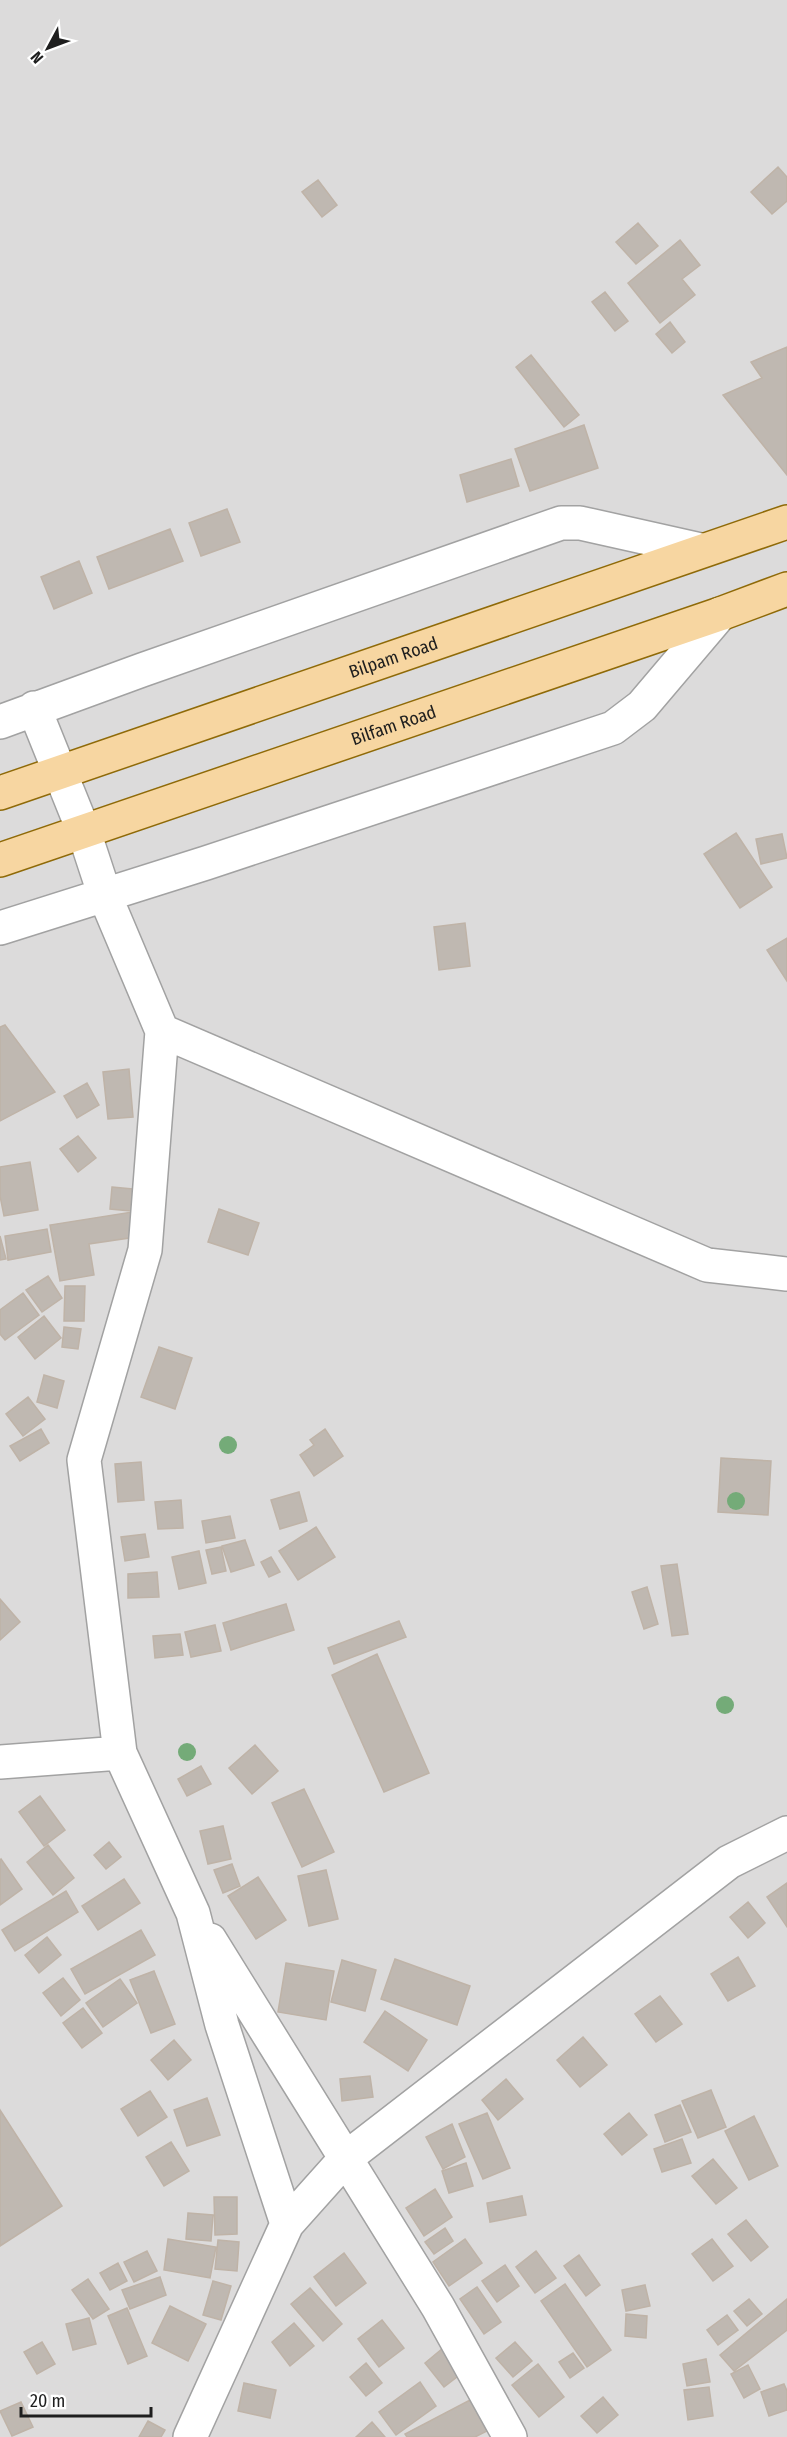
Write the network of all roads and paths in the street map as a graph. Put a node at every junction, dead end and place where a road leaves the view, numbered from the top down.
1 (787, 522) edge
2 (701, 550) junction
3 (787, 589) edge
4 (720, 614) junction
5 (34, 708) junction
6 (0, 722) edge
7 (62, 772) junction
8 (0, 793) edge
9 (84, 832) junction
10 (0, 860) edge
11 (105, 896) junction
12 (0, 928) edge
13 (162, 1031) junction
14 (787, 1274) edge
15 (120, 1753) junction
16 (0, 1762) edge
17 (787, 1833) edge
18 (193, 1913) junction
19 (346, 2158) junction
20 (287, 2224) junction
21 (190, 2437) edge
22 (510, 2437) edge

1 - 2 main road, Bilpam Road
2 - 5 street
2 - 7 main road, Bilpam Road
3 - 4 main road, Bilfam Road
4 - 9 main road, Bilfam Road
4 - 11 street
5 - 6 street
5 - 7 street
7 - 8 main road, Bilpam Road
7 - 9 street
9 - 10 main road, Bilfam Road
9 - 11 street
11 - 12 street
11 - 13 street
13 - 14 street
13 - 15 street
15 - 16 street
15 - 18 street
17 - 19 street
18 - 19 street
18 - 20 street
19 - 20 street
19 - 22 street
20 - 21 street

